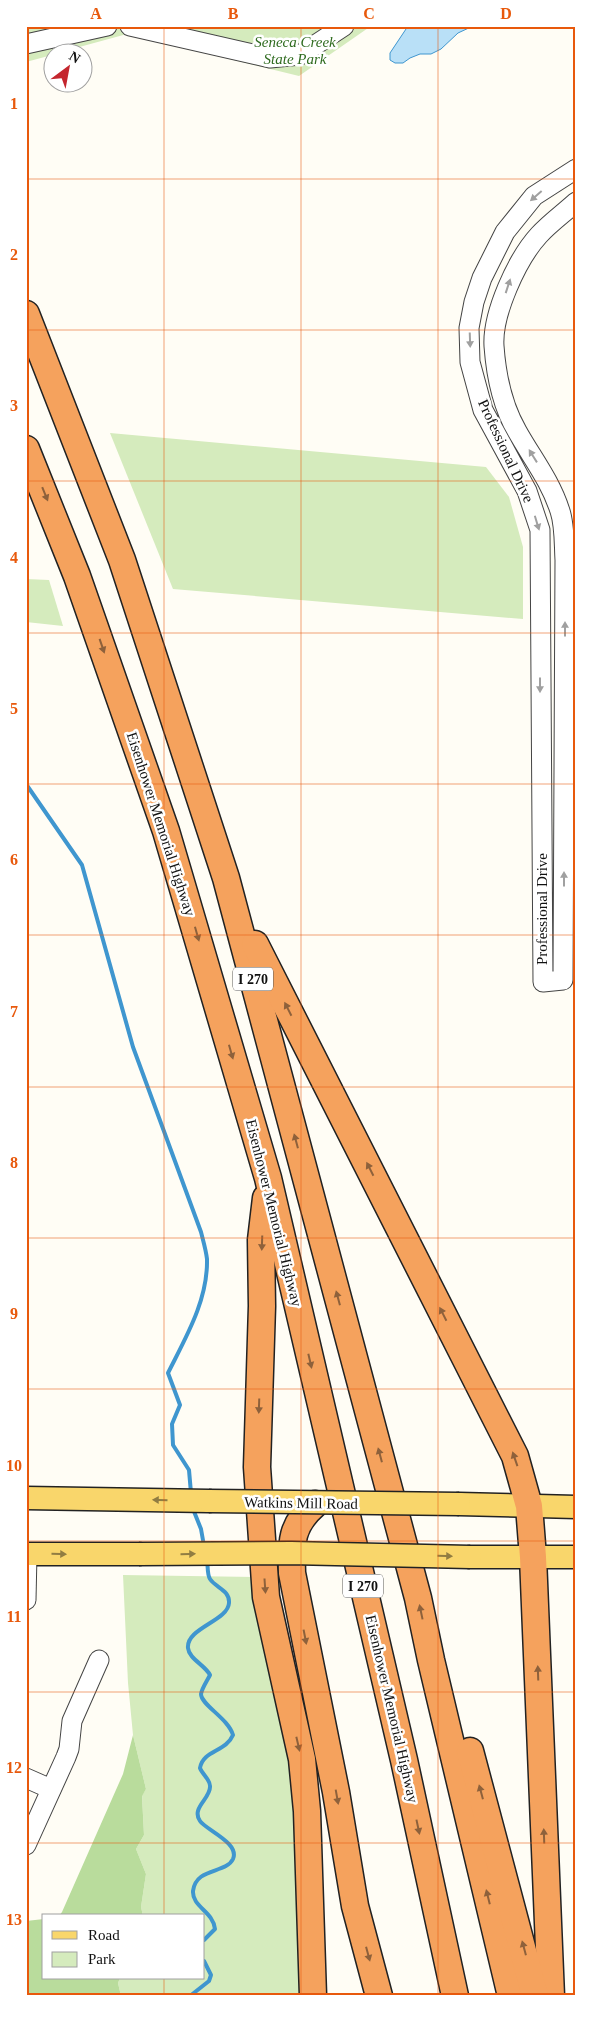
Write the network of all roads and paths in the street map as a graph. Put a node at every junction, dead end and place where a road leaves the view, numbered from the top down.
1 (107, 26) edge
2 (130, 26) edge
3 (344, 26) edge
4 (26, 44) edge
5 (576, 168) edge
6 (576, 202) edge
7 (26, 314) edge
8 (26, 449) edge
9 (226, 878) junction
10 (570, 917) edge
11 (268, 1178) junction
12 (26, 1498) edge
13 (315, 1504) junction
14 (529, 1506) junction
15 (576, 1507) edge
16 (27, 1551) edge
17 (533, 1557) junction
18 (576, 1557) edge
19 (291, 1563) junction
20 (26, 1600) edge
21 (431, 1660) junction
22 (99, 1674) dead end
23 (26, 1778) edge
24 (51, 1789) junction
25 (26, 1845) edge
26 (313, 1996) edge
27 (378, 1996) edge
28 (455, 1996) edge
29 (511, 1996) edge
30 (535, 1996) edge
31 (552, 1996) edge

1 - 4 street
2 - 3 street
5 -> 10 street, Professional Drive
10 -> 6 street, Professional Drive
7 - 9 highway, I 270
8 -> 11 highway, Eisenhower Memorial Highway / I 270
14 -> 9 highway
21 -> 9 highway, I 270
11 -> 26 highway
11 -> 28 highway, Eisenhower Memorial Highway / I 270
13 -> 12 main road, Watkins Mill Road, bridge
13 - 14 main road, Watkins Mill Road, bridge
13 - 19 highway
14 - 15 main road, Watkins Mill Road
14 - 17 highway
16 -> 19 main road, bridge
16 - 20 street
17 - 18 main road
19 -> 17 main road, bridge
31 -> 17 highway
19 -> 27 highway
29 -> 21 highway, I 270
30 -> 21 highway, I 270
22 - 24 street
23 - 24 street
24 - 25 street

